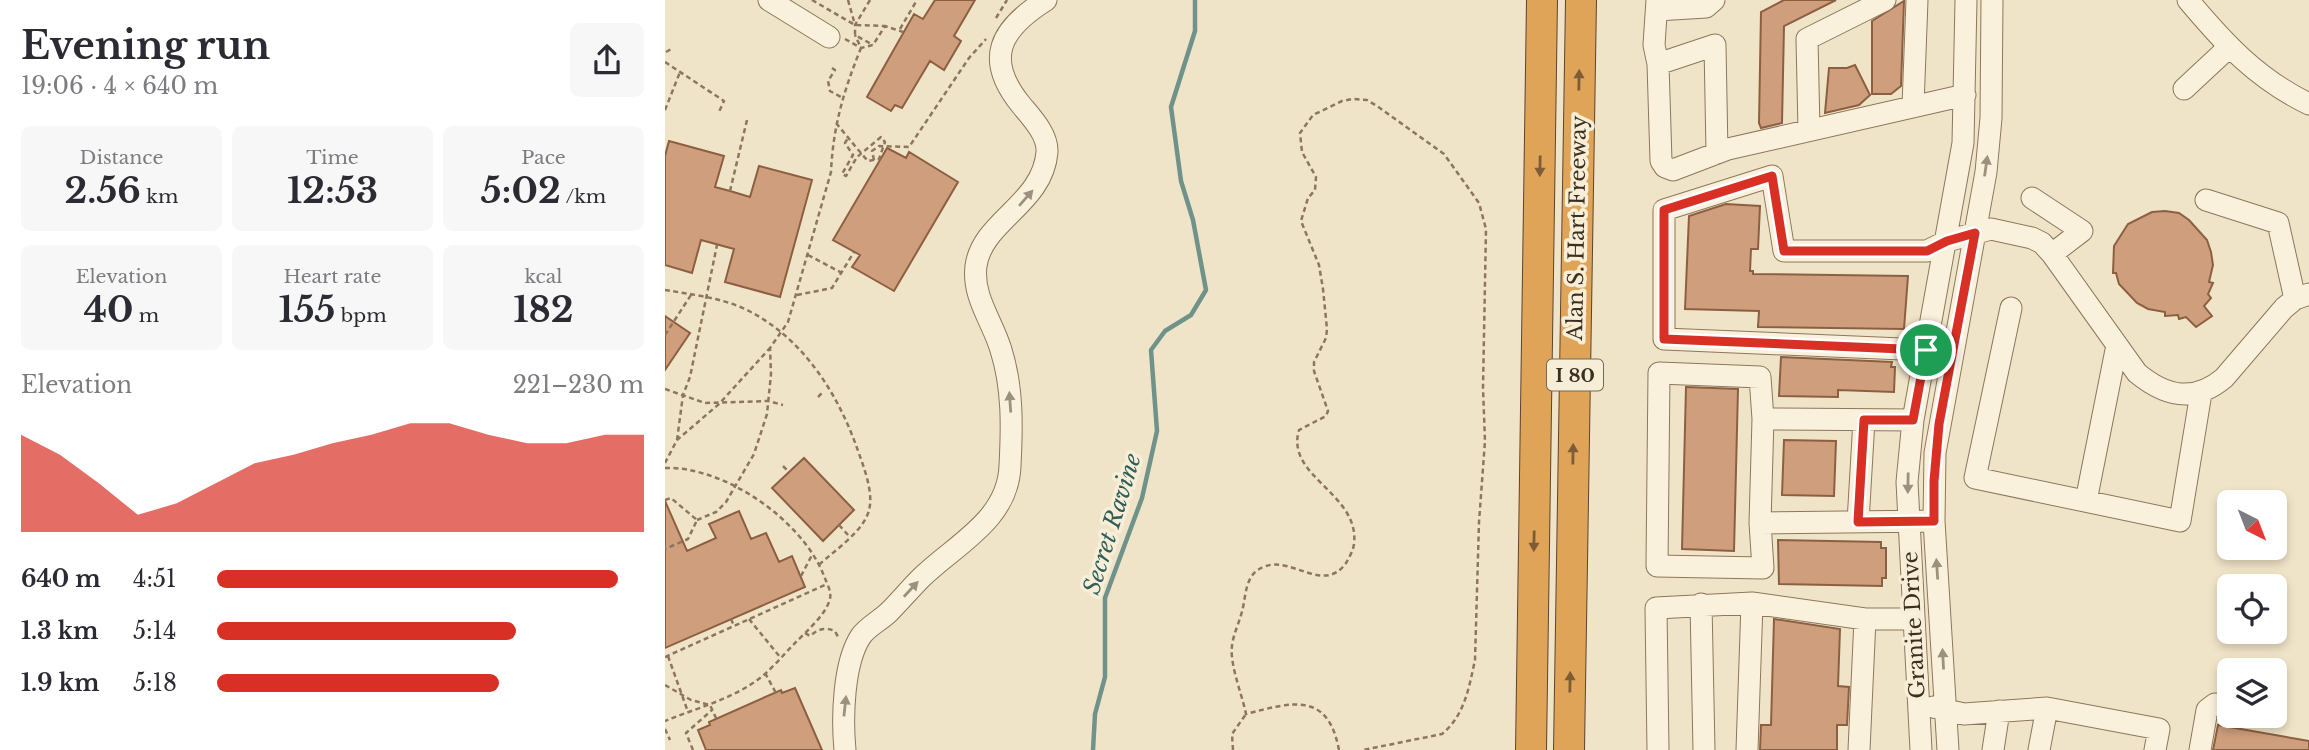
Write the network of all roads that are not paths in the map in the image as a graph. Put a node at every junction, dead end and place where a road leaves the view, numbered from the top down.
1 (769, 0) edge
2 (1046, 0) edge
3 (1542, 0) edge
4 (1581, 0) edge
5 (1714, 0) edge
6 (1885, 0) edge
7 (1917, 0) edge
8 (1966, 0) edge
9 (1984, 0) edge
10 (1993, 0) edge
11 (2187, 0) edge
12 (1657, 5) edge
13 (1992, 29) junction
14 (837, 38) road end
15 (2228, 48) junction
16 (1658, 64) junction
17 (2184, 89) dead end
18 (1965, 95) junction
19 (2309, 104) edge
20 (1913, 106) junction
21 (1809, 130) junction
22 (1717, 153) junction
23 (2032, 198) dead end
24 (2206, 200) dead end
25 (1975, 233) junction
26 (1947, 241) junction
27 (2052, 254) junction
28 (2302, 297) edge
29 (2011, 308) dead end
30 (2117, 345) junction
31 (1926, 350) junction
32 (2201, 393) junction
33 (1763, 419) junction
34 (1864, 420) junction
35 (1913, 420) junction
36 (2086, 501) junction
37 (1934, 521) junction
38 (1858, 522) junction
39 (1908, 522) junction
40 (1760, 523) junction
41 (1752, 603) junction
42 (1702, 604) junction
43 (1865, 619) junction
44 (1913, 619) junction
45 (1918, 684) junction
46 (2215, 704) dead end
47 (2047, 708) junction
48 (1999, 711) junction
49 (1945, 712) junction
50 (845, 750) edge
51 (1531, 750) edge
52 (1569, 750) edge
53 (1658, 750) edge
54 (1704, 750) edge
55 (1747, 750) edge
56 (1859, 750) edge
57 (1921, 750) edge
58 (1948, 750) edge
59 (1993, 750) edge
60 (2039, 750) edge
61 (2155, 750) edge
62 (2200, 750) edge

1 - 14 street
50 -> 2 street
3 -> 51 highway, Alan S. Hart Freeway / I 80
52 -> 4 highway, Alan S. Hart Freeway / I 80
5 - 12 street
6 - 21 street
7 - 20 street
8 - 18 street, Granite Drive
9 - 13 street
10 - 13 street, Granite Drive
11 - 15 street
12 - 16 street
25 -> 13 street, Granite Drive
15 - 17 street
15 - 19 street
16 - 22 street
16 - 22 street
18 - 20 street
18 - 26 street, Granite Drive
20 - 21 street
21 - 22 street
23 - 27 street
24 - 28 street
25 - 26 street
25 - 27 street
25 - 37 street, Granite Drive
26 - 31 street, Granite Drive
26 - 31 street
27 - 30 street
28 - 32 street
29 - 36 street
30 - 32 street
30 - 36 street
31 - 35 street, Granite Drive
32 - 36 street
33 - 34 street
33 - 40 street
33 - 40 street
34 - 35 street
34 - 38 street
35 -> 39 street, Granite Drive
37 - 39 street
49 -> 37 street, Granite Drive
38 - 39 street
38 - 40 street
39 - 44 street, Granite Drive
41 - 42 street
41 - 43 street
41 - 55 street
42 - 53 street
42 - 54 street
43 - 44 street
43 - 56 street
44 - 45 street, Granite Drive
45 - 49 street
45 - 57 street, Granite Drive
46 - 62 street
47 - 48 street
47 - 60 street
47 - 61 street
48 - 49 street
48 - 59 street
49 - 58 street, Granite Drive

